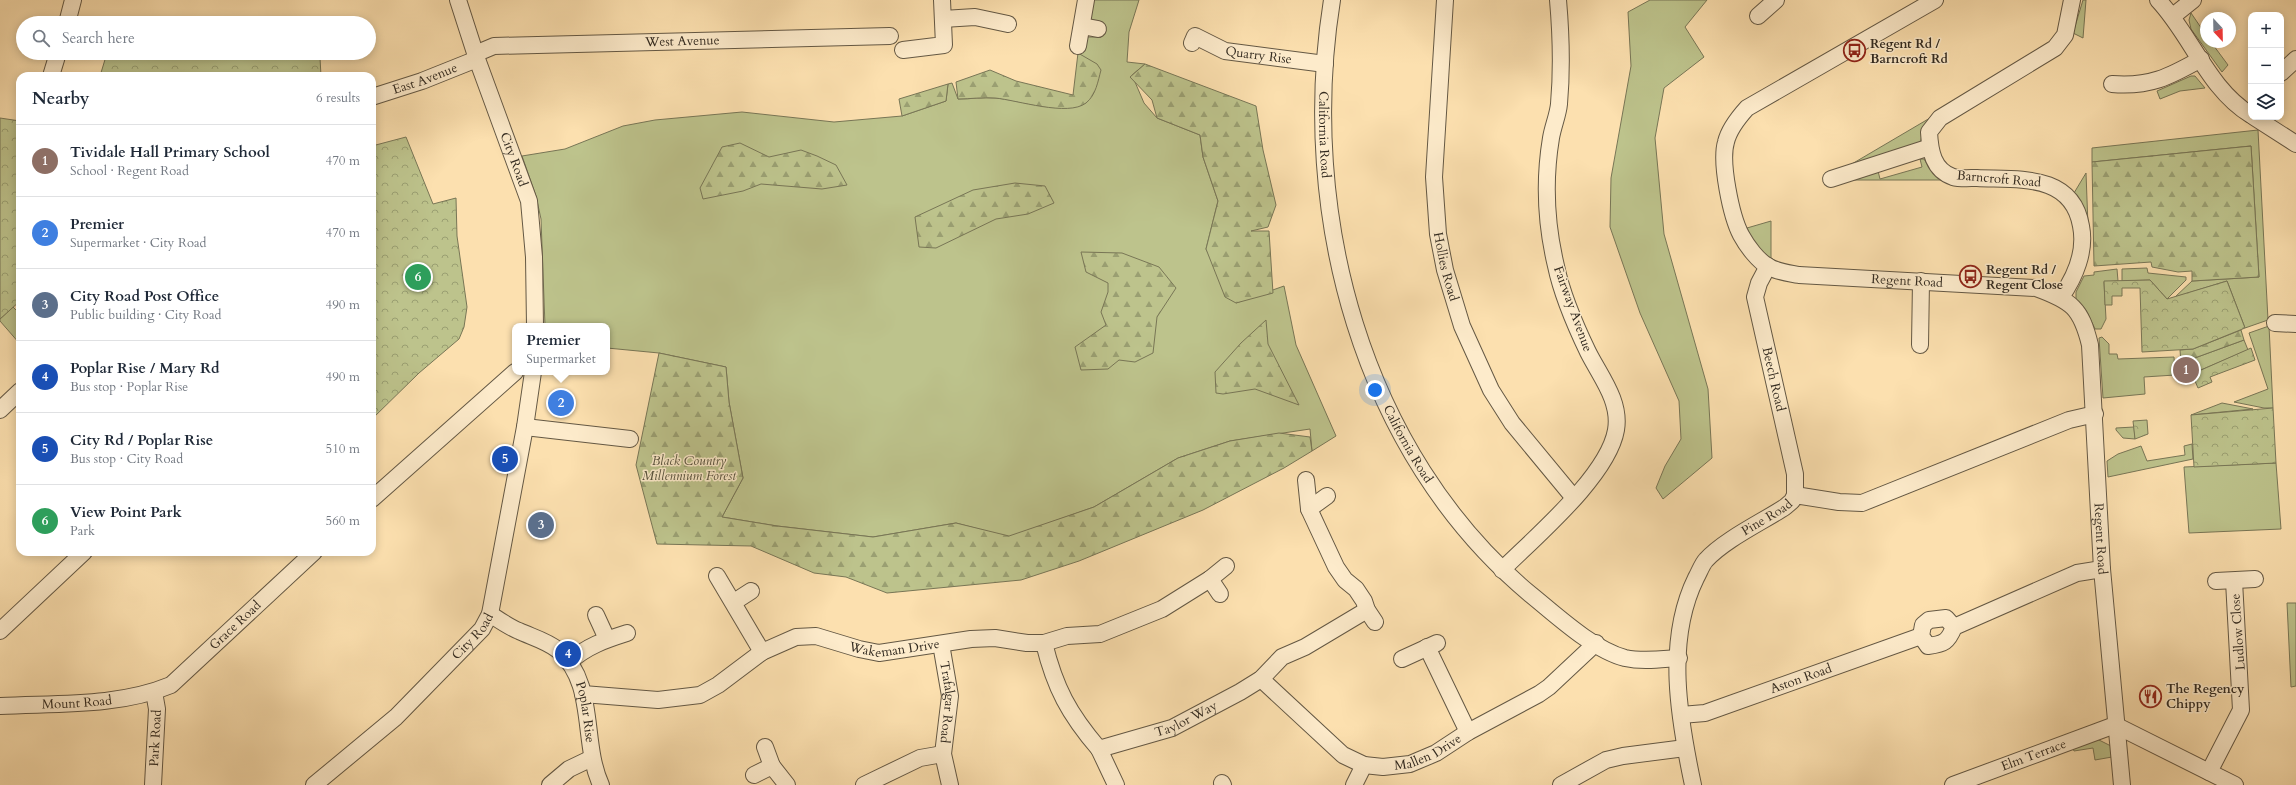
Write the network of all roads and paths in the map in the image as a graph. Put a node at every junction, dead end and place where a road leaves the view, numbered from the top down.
1 (73, 0) edge
2 (458, 0) edge
3 (942, 0) edge
4 (1086, 0) edge
5 (1332, 0) edge
6 (1445, 0) edge
7 (1558, 0) edge
8 (1776, 0) edge
9 (1935, 0) edge
10 (2072, 0) edge
11 (2158, 0) edge
12 (2193, 0) edge
13 (69, 16) edge
14 (1758, 16) dead end
15 (2173, 16) junction
16 (943, 19) junction
17 (1008, 24) dead end
18 (1082, 26) junction
19 (1098, 29) dead end
20 (1194, 35) dead end
21 (890, 36) dead end
22 (1078, 46) dead end
23 (903, 50) dead end
24 (476, 56) junction
25 (2201, 59) junction
26 (2296, 59) edge
27 (56, 60) edge
28 (1325, 64) junction
29 (2284, 69) edge
30 (53, 72) edge
31 (2112, 84) dead end
32 (376, 96) edge
33 (2248, 110) edge
34 (2263, 120) edge
35 (2296, 144) edge
36 (1930, 147) junction
37 (1831, 179) dead end
38 (1768, 266) junction
39 (1921, 281) junction
40 (2061, 297) junction
41 (535, 323) edge
42 (2275, 323) dead end
43 (2296, 324) edge
44 (1920, 345) dead end
45 (512, 375) edge
46 (533, 375) edge
47 (16, 395) edge
48 (0, 410) edge
49 (2095, 414) junction
50 (525, 427) junction
51 (630, 439) dead end
52 (1306, 480) dead end
53 (376, 495) edge
54 (1795, 495) junction
55 (1327, 496) dead end
56 (1574, 498) junction
57 (1309, 509) junction
58 (80, 556) edge
59 (310, 556) edge
60 (1226, 566) dead end
61 (2102, 569) junction
62 (1502, 570) junction
63 (718, 576) dead end
64 (2255, 579) dead end
65 (1210, 580) junction
66 (2216, 581) dead end
67 (2234, 581) junction
68 (751, 591) dead end
69 (1220, 594) dead end
70 (734, 602) junction
71 (490, 614) junction
72 (596, 615) dead end
73 (0, 631) edge
74 (626, 633) dead end
75 (607, 639) junction
76 (1044, 642) junction
77 (1596, 643) junction
78 (941, 644) junction
79 (762, 652) junction
80 (1679, 658) junction
81 (1402, 659) dead end
82 (569, 662) junction
83 (1261, 679) junction
84 (154, 692) junction
85 (583, 694) junction
86 (0, 706) edge
87 (1681, 715) junction
88 (2115, 725) junction
89 (1468, 732) junction
90 (765, 747) dead end
91 (1685, 748) junction
92 (1099, 749) junction
93 (943, 754) junction
94 (592, 758) junction
95 (1364, 765) junction
96 (772, 766) junction
97 (2209, 772) junction
98 (754, 775) dead end
99 (2228, 783) edge
100 (153, 785) edge
101 (314, 785) edge
102 (550, 785) edge
103 (601, 785) edge
104 (787, 785) edge
105 (864, 785) edge
106 (950, 785) edge
107 (1116, 785) edge
108 (1354, 785) edge
109 (1561, 785) edge
110 (1693, 785) edge
111 (1953, 785) edge
112 (2122, 785) edge

1 - 13 street
2 - 24 street, City Road
3 - 16 street
4 - 18 street
5 - 28 street, California Road
6 - 56 street, Hollies Road
7 - 56 street, Fairway Avenue
8 - 14 street
9 - 38 street, Regent Road
10 - 36 street, Barncroft Road
11 - 15 street
12 - 15 street
15 - 25 street
16 - 17 street
16 - 23 street
18 - 19 street
18 - 22 street
20 - 28 street, Quarry Rise
21 - 24 street, West Avenue
24 - 32 street, East Avenue
24 - 41 street, City Road
25 - 31 street
25 - 33 street
26 - 29 street
27 - 30 street
28 - 62 street, California Road
34 - 35 street
36 - 37 street
36 - 40 street, Barncroft Road
38 - 39 street, Regent Road
38 - 54 street, Beech Road
39 - 40 street, Regent Road
39 - 44 street
40 - 49 street, Regent Road
42 - 43 street
45 - 53 street
46 - 50 street, City Road
47 - 48 street
49 - 54 street, Pine Road
49 - 61 street, Regent Road
50 - 51 street
50 - 71 street, City Road
52 - 57 street, Taylor Way
54 - 80 street, Pine Road
55 - 57 street
56 - 62 street, Fairway Avenue
57 - 83 street, Taylor Way
58 - 73 street
59 - 84 street, Grace Road
60 - 65 street, Wakeman Drive
61 - 87 street, Aston Road
61 - 88 street, Regent Road
62 - 77 street, California Road
63 - 70 street
64 - 67 street, Ludlow Close
65 - 69 street
65 - 76 street, Wakeman Drive
66 - 67 street, Ludlow Close
67 - 97 street, Ludlow Close
68 - 70 street
70 - 79 street
71 - 82 street, Poplar Rise
71 - 101 street, City Road
72 - 75 street
74 - 75 street
75 - 82 street
76 - 78 street, Wakeman Drive
76 - 92 street
77 - 80 street, California Road
77 - 89 street, Mallen Drive
78 - 79 street, Wakeman Drive
78 - 93 street, Trafalgar Road
79 - 85 street, Wakeman Drive
80 - 87 street, Pine Road
81 - 89 street
82 - 85 street, Poplar Rise
83 - 92 street, Taylor Way
83 - 95 street, Mallen Drive
84 - 86 street, Mount Road
84 - 100 street, Park Road
85 - 94 street, Poplar Rise
87 - 91 street, Pine Road
88 - 97 street
88 - 111 street, Elm Terrace
88 - 112 street, Regent Road
89 - 95 street, Mallen Drive
90 - 96 street
91 - 109 street
91 - 110 street, Pine Road
92 - 107 street
93 - 105 street
93 - 106 street, Trafalgar Road
94 - 102 street
94 - 103 street, Poplar Rise
95 - 108 street
96 - 98 street
96 - 104 street
97 - 99 street

